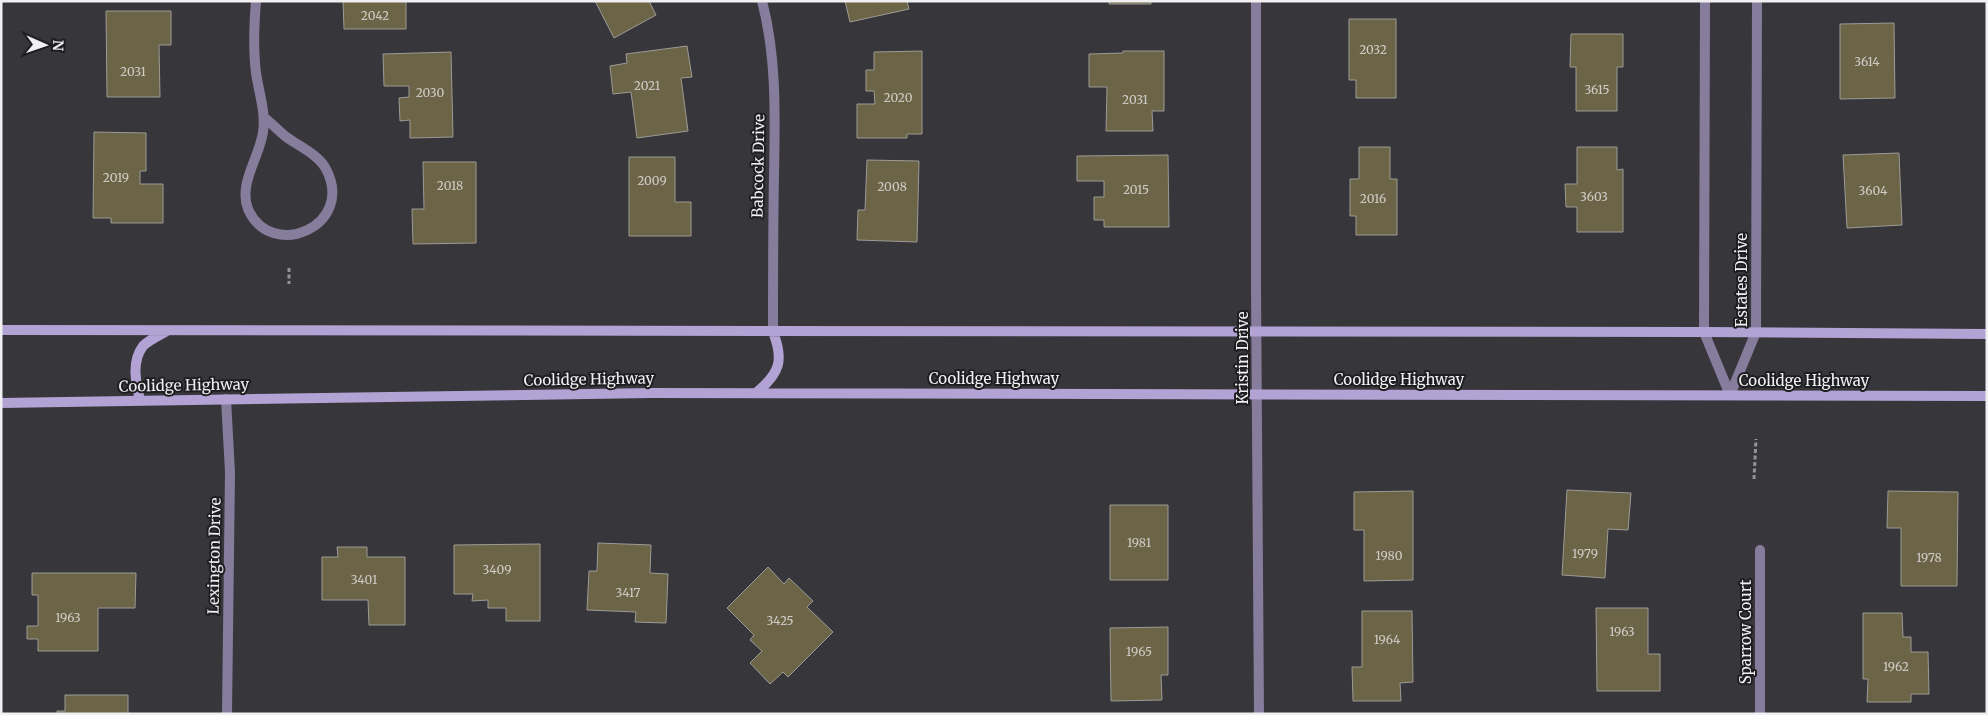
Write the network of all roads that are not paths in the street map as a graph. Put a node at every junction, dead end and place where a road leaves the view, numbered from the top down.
1 (256, 1) edge
2 (762, 1) edge
3 (1256, 1) edge
4 (1705, 1) edge
5 (1757, 1) edge
6 (265, 118) junction
7 (1, 330) edge
8 (168, 331) junction
9 (773, 332) junction
10 (1257, 332) junction
11 (1704, 332) junction
12 (1756, 332) junction
13 (1987, 334) edge
14 (757, 392) junction
15 (1258, 393) junction
16 (1730, 395) junction
17 (1987, 396) edge
18 (226, 399) junction
19 (140, 401) junction
20 (1, 403) edge
21 (1760, 550) dead end
22 (227, 714) edge
23 (1259, 714) edge
24 (1760, 714) edge

1 - 6 street
2 - 9 street, Babcock Drive
3 - 10 street, Kristin Drive
4 - 11 street
5 - 12 street, Estates Drive
6 - 6 street
7 - 8 main road
8 - 9 main road
8 - 19 main road
9 - 10 main road
9 - 14 main road
10 - 11 main road
10 - 15 street, Kristin Drive
11 - 12 main road
11 - 16 street
12 - 13 main road
12 - 16 street, Estates Drive
14 - 15 main road, Coolidge Highway
14 - 18 main road, Coolidge Highway
15 - 16 main road, Coolidge Highway
15 - 23 street, Kristin Drive
16 - 17 main road, Coolidge Highway
18 - 19 main road, Coolidge Highway
18 - 22 street, Lexington Drive
19 - 20 main road, Coolidge Highway
21 - 24 street, Sparrow Court

